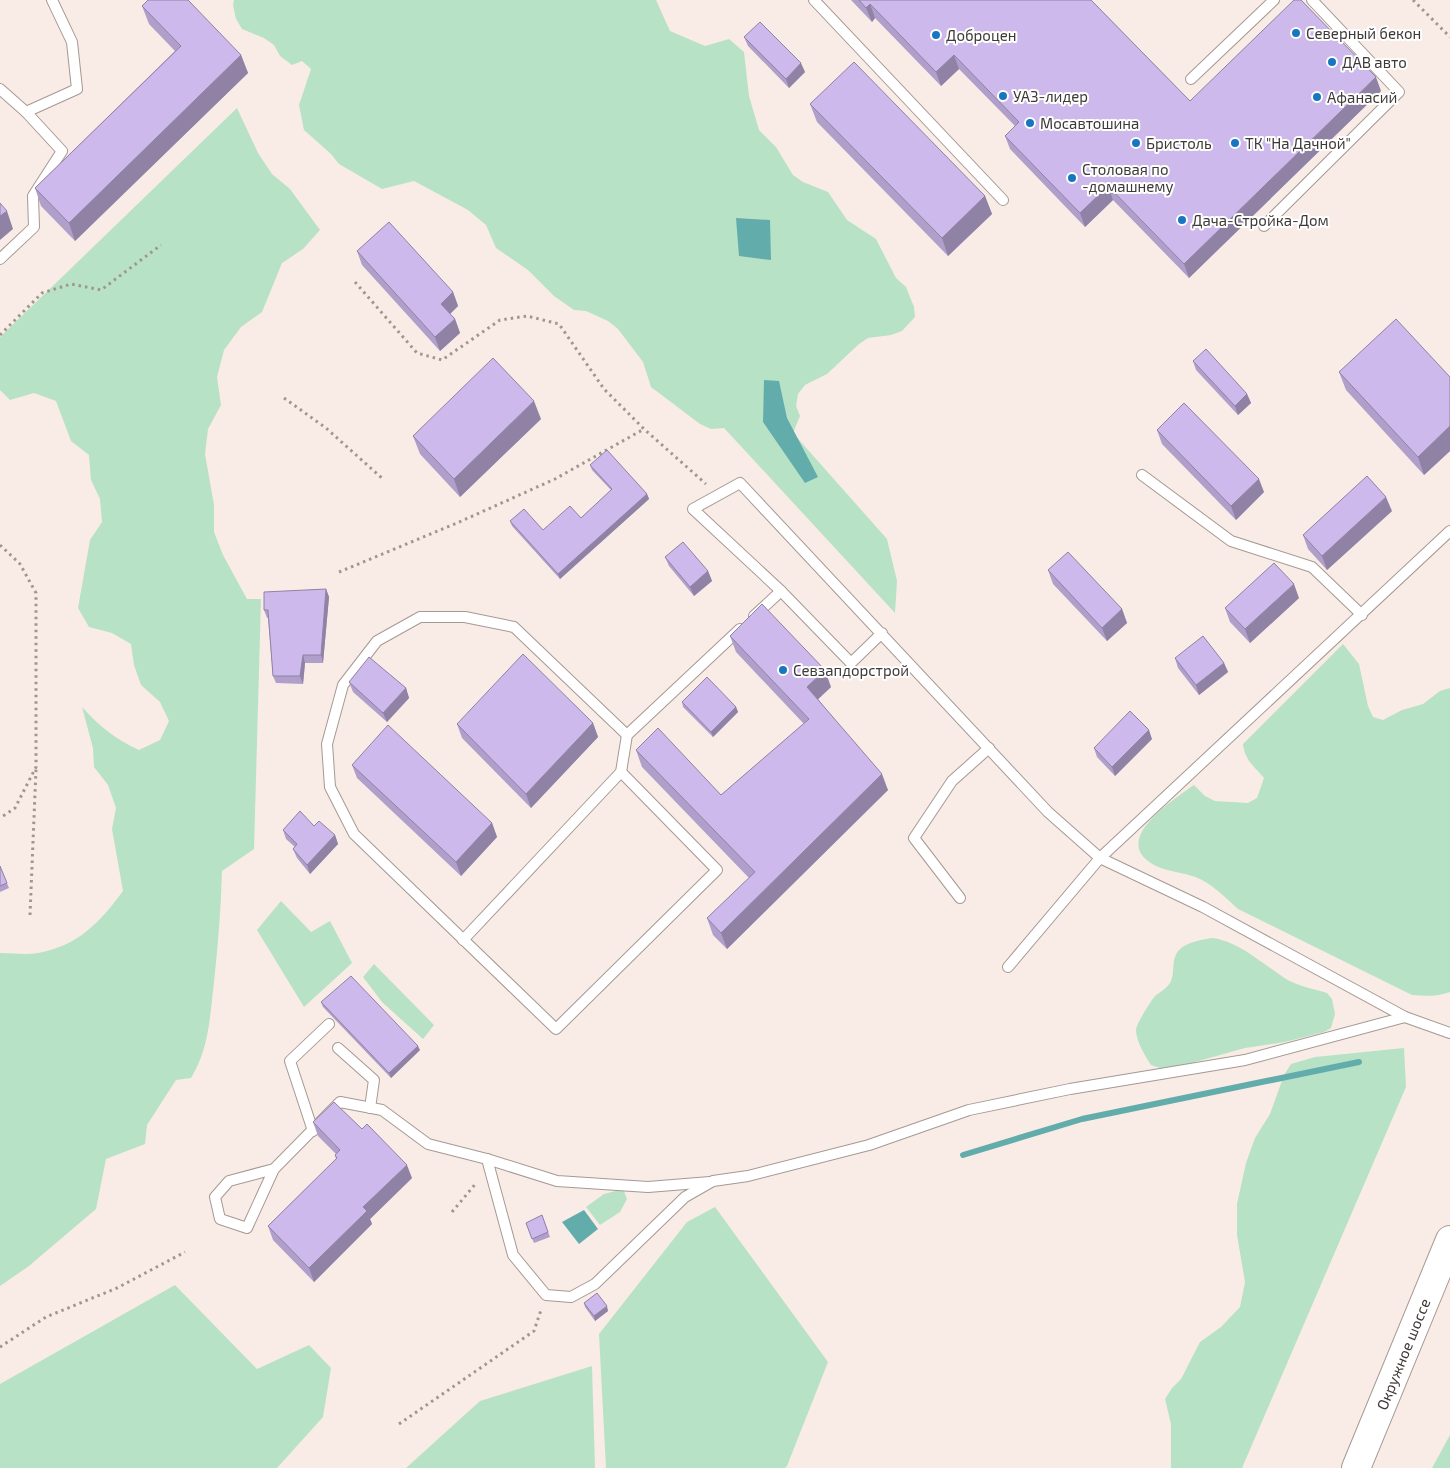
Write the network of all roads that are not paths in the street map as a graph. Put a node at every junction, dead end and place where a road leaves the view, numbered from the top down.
1 (52, 0) edge
2 (814, 0) edge
3 (1274, 0) edge
4 (1312, 0) edge
5 (1191, 79) dead end
6 (0, 89) edge
7 (26, 112) junction
8 (1003, 200) dead end
9 (1264, 226) dead end
10 (0, 259) edge
11 (1142, 475) dead end
12 (1450, 531) edge
13 (781, 591) junction
14 (1362, 615) junction
15 (882, 633) junction
16 (627, 735) junction
17 (989, 748) junction
18 (621, 772) junction
19 (1100, 858) junction
20 (960, 898) dead end
21 (463, 940) junction
22 (1008, 967) dead end
23 (1405, 1017) junction
24 (329, 1024) dead end
25 (1450, 1033) edge
26 (338, 1048) dead end
27 (370, 1108) junction
28 (313, 1131) junction
29 (487, 1159) junction
30 (274, 1169) junction
31 (713, 1181) junction
32 (1450, 1240) edge
33 (1356, 1468) edge

1 - 7 lane
2 - 8 lane
3 - 5 lane
4 - 9 lane
6 - 7 lane
7 - 10 lane
11 - 14 lane
12 - 14 lane
13 - 15 lane
13 - 15 lane
13 - 16 lane
14 - 19 lane
15 - 17 lane
16 - 18 lane
16 - 21 lane
17 - 19 lane
17 - 20 lane
18 - 21 lane
18 - 21 lane
19 - 22 lane
19 - 23 lane
23 - 25 lane
23 - 31 lane
24 - 28 lane
26 - 27 lane
27 - 28 lane
27 - 29 lane
28 - 30 lane
29 - 31 lane
29 - 31 lane
30 - 30 lane
32 - 33 main road, Окружное шоссе

